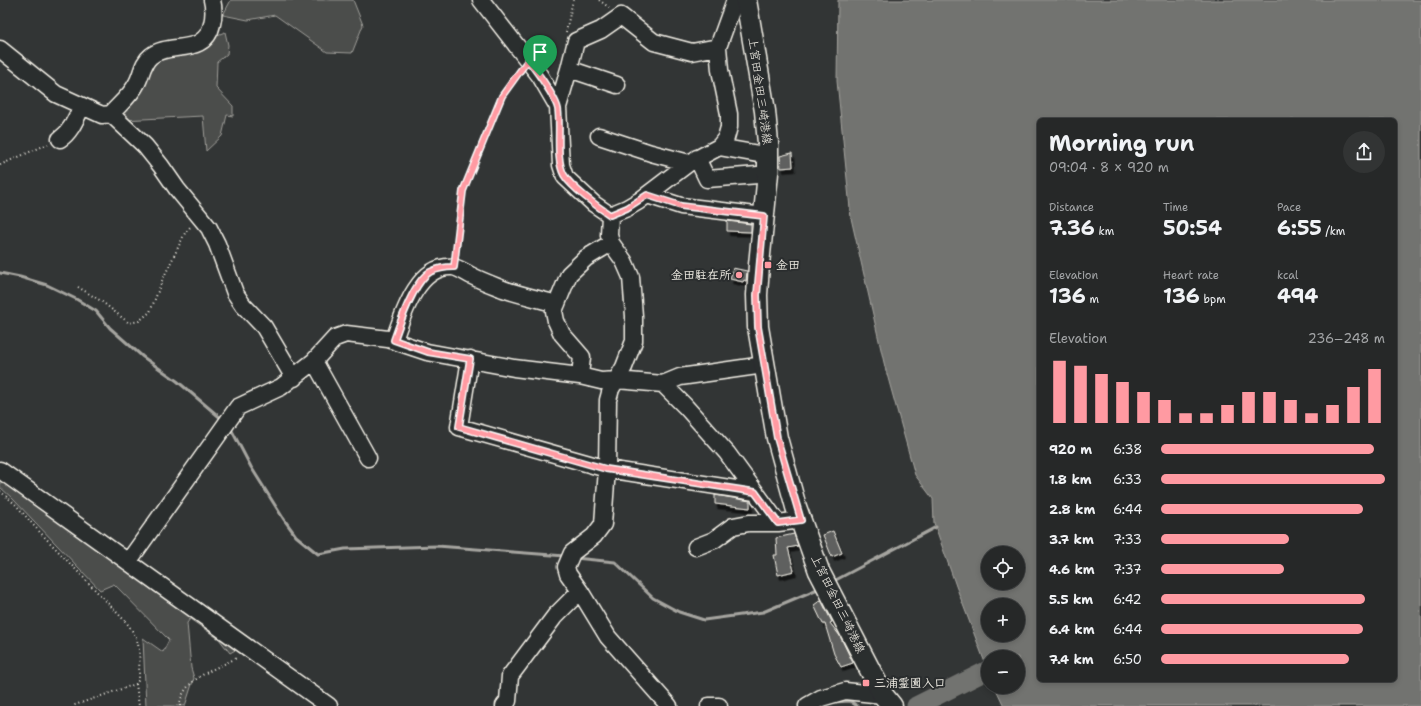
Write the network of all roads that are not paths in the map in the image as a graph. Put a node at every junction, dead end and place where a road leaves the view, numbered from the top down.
1 (212, 0) edge
2 (482, 0) edge
3 (735, 0) edge
4 (746, 0) edge
5 (718, 46) junction
6 (0, 49) edge
7 (569, 69) junction
8 (617, 85) dead end
9 (82, 106) junction
10 (558, 107) junction
11 (111, 114) junction
12 (599, 136) dead end
13 (62, 138) road end
14 (719, 147) junction
15 (693, 160) junction
16 (768, 164) junction
17 (647, 195) junction
18 (610, 215) junction
19 (764, 216) junction
20 (611, 243) junction
21 (556, 304) junction
22 (394, 340) junction
23 (470, 359) junction
24 (314, 361) junction
25 (764, 365) junction
26 (580, 376) junction
27 (294, 378) junction
28 (617, 380) junction
29 (663, 384) junction
30 (368, 458) dead end
31 (606, 469) junction
32 (0, 470) edge
33 (755, 492) junction
34 (801, 520) junction
35 (778, 523) junction
36 (696, 547) dead end
37 (128, 562) junction
38 (580, 591) junction
39 (887, 701) edge
40 (823, 702) edge
41 (329, 706) edge
42 (504, 706) edge
43 (669, 706) edge
44 (709, 706) edge
45 (719, 706) edge
46 (807, 706) edge

1 - 11 street
2 - 10 street
3 - 5 street
4 - 16 main road, 上宮田金田三崎港線
5 - 7 street
5 - 14 street
6 - 9 street
7 - 8 street
7 - 10 street
9 - 11 street
9 - 13 street
10 - 18 street
11 - 27 street
12 - 15 street
14 - 15 street
14 - 16 street
15 - 16 street
15 - 17 street
16 - 19 main road, 上宮田金田三崎港線
17 - 18 street
17 - 19 street
18 - 20 street
19 - 25 main road, 上宮田金田三崎港線
20 - 21 street
20 - 28 street
21 - 22 street
21 - 26 street
22 - 23 street
22 - 24 street
23 - 26 street
23 - 31 street
24 - 27 street
24 - 30 street
25 - 29 street
25 - 34 main road, 上宮田金田三崎港線
26 - 28 street
27 - 37 street
28 - 29 street
28 - 31 street
29 - 33 street
31 - 33 street
31 - 38 street
32 - 37 street
33 - 35 street
34 - 35 street
34 - 39 main road, 上宮田金田三崎港線
35 - 36 street
37 - 41 street
38 - 42 street
38 - 43 street
39 - 40 street
40 - 46 street
44 - 45 street

